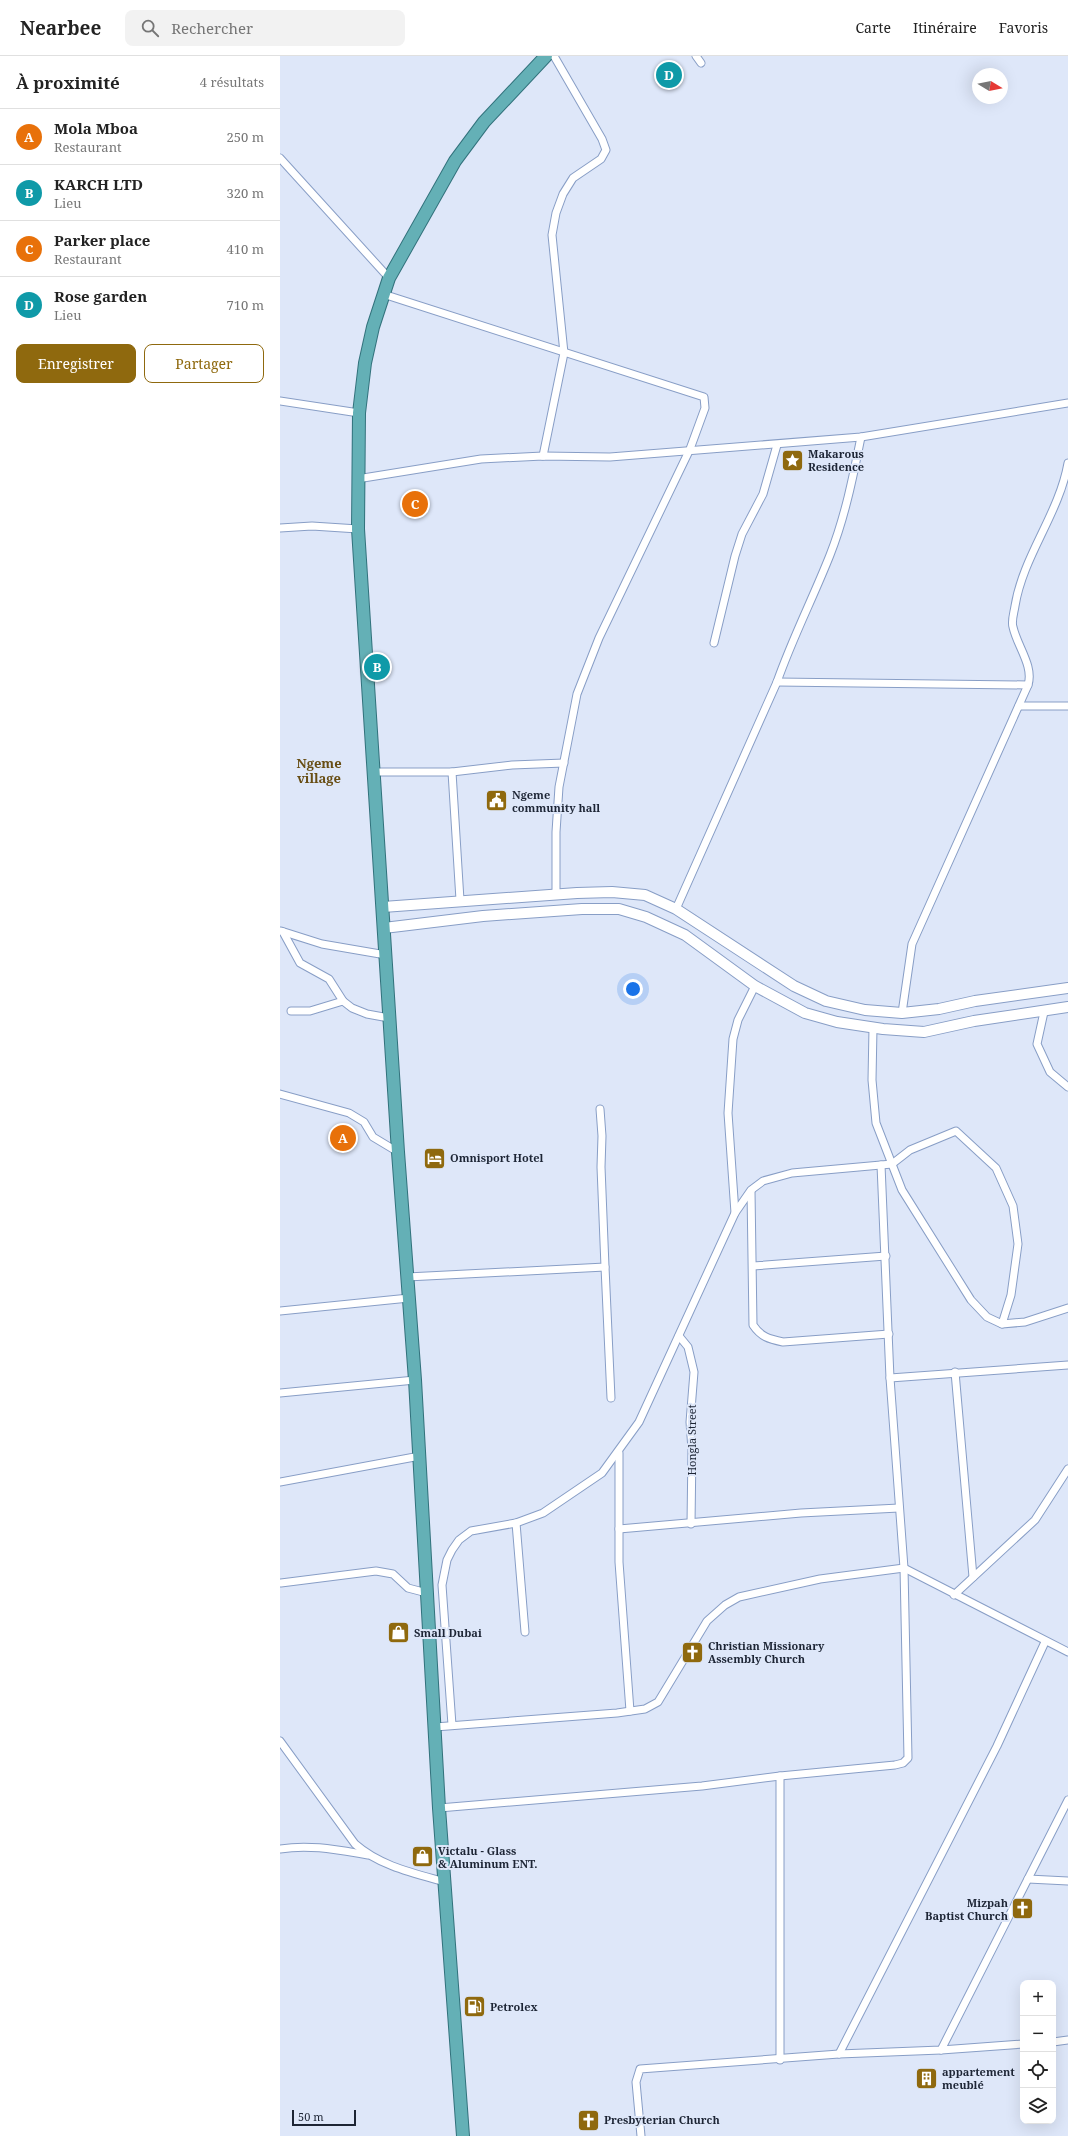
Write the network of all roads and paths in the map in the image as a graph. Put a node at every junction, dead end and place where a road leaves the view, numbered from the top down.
1 (546, 56) edge
2 (554, 56) edge
3 (696, 56) edge
4 (701, 63) dead end
5 (280, 158) edge
6 (389, 278) junction
7 (383, 294) junction
8 (564, 353) junction
9 (280, 401) edge
10 (1068, 403) edge
11 (359, 413) junction
12 (861, 437) junction
13 (777, 445) junction
14 (690, 450) junction
15 (543, 456) junction
16 (1068, 463) edge
17 (358, 479) junction
18 (280, 528) edge
19 (358, 529) junction
20 (714, 643) dead end
21 (777, 682) junction
22 (1028, 685) junction
23 (1019, 706) junction
24 (1068, 706) edge
25 (564, 763) junction
26 (374, 772) junction
27 (452, 772) junction
28 (556, 894) junction
29 (460, 900) junction
30 (383, 907) junction
31 (676, 909) junction
32 (384, 928) junction
33 (281, 931) edge
34 (386, 955) junction
35 (755, 986) junction
36 (1068, 988) edge
37 (343, 1001) junction
38 (1068, 1007) edge
39 (291, 1011) dead end
40 (1044, 1012) junction
41 (902, 1013) junction
42 (390, 1018) junction
43 (873, 1028) junction
44 (1068, 1087) edge
45 (280, 1094) edge
46 (600, 1108) dead end
47 (398, 1152) junction
48 (892, 1164) junction
49 (881, 1165) junction
50 (751, 1190) junction
51 (735, 1213) junction
52 (886, 1256) junction
53 (753, 1266) junction
54 (605, 1267) junction
55 (407, 1277) junction
56 (409, 1298) junction
57 (1068, 1308) edge
58 (280, 1311) edge
59 (1002, 1324) junction
60 (889, 1334) junction
61 (679, 1336) junction
62 (1068, 1365) edge
63 (955, 1372) junction
64 (890, 1378) junction
65 (415, 1380) junction
66 (280, 1393) edge
67 (611, 1398) dead end
68 (619, 1453) junction
69 (420, 1456) junction
70 (1068, 1469) edge
71 (280, 1482) edge
72 (900, 1508) junction
73 (516, 1523) junction
74 (691, 1524) junction
75 (619, 1529) junction
76 (904, 1568) junction
77 (973, 1577) junction
78 (281, 1583) edge
79 (428, 1593) junction
80 (954, 1595) junction
81 (525, 1632) dead end
82 (1045, 1642) junction
83 (1068, 1652) edge
84 (630, 1711) junction
85 (452, 1726) junction
86 (435, 1727) junction
87 (280, 1741) edge
88 (780, 1776) junction
89 (1068, 1800) edge
90 (439, 1808) junction
91 (280, 1849) edge
92 (368, 1855) junction
93 (1028, 1880) junction
94 (1068, 1881) edge
95 (445, 1882) junction
96 (1068, 2040) edge
97 (1056, 2042) edge
98 (1020, 2044) edge
99 (941, 2050) junction
100 (839, 2054) junction
101 (780, 2060) junction
102 (463, 2136) edge
103 (641, 2136) edge

1 - 6 highway
2 - 8 street
3 - 4 street
5 - 6 street
6 - 7 highway
7 - 8 street
7 - 11 highway
8 - 14 street
8 - 15 street
9 - 11 street
10 - 12 street
11 - 17 highway
12 - 13 street
12 - 21 street
13 - 14 street
13 - 20 street
14 - 15 street
14 - 25 street
15 - 17 street
16 - 22 street
17 - 19 highway
18 - 19 street
19 - 26 highway
21 - 22 street
21 - 31 street
22 - 23 street
23 - 24 street
23 - 41 street
25 - 27 street
25 - 28 street
26 - 27 street
26 - 30 highway
27 - 29 street
28 - 29 main road
28 - 31 main road
29 - 30 main road
30 - 32 highway
31 - 41 main road
32 - 34 highway
32 - 35 main road
33 - 34 street
33 - 37 street
34 - 42 highway
35 - 43 main road
35 - 51 street
36 - 41 main road
37 - 39 street
37 - 42 street
38 - 40 main road
40 - 43 main road
40 - 44 street
42 - 47 highway
43 - 48 street
45 - 47 street
46 - 54 street
47 - 55 highway
48 - 49 street
48 - 59 street
48 - 59 street
49 - 50 street
49 - 52 street
50 - 51 street
50 - 53 street
51 - 61 street
52 - 53 street
52 - 60 street
53 - 60 street
54 - 55 street
54 - 67 street
55 - 56 highway
56 - 58 street
56 - 65 highway
57 - 59 street
60 - 64 street
61 - 68 street
61 - 74 street, Hongla Street
62 - 63 street
63 - 64 street
63 - 77 street
64 - 72 street
65 - 66 street
65 - 69 highway
68 - 73 street
68 - 75 street
69 - 71 street
69 - 79 highway
70 - 77 street
72 - 74 street
72 - 76 street
73 - 81 street
73 - 85 street
74 - 75 street
75 - 84 street
76 - 80 street
76 - 84 street
76 - 88 street
77 - 80 street
78 - 79 street
79 - 86 highway
80 - 82 street
82 - 83 street
82 - 100 street
84 - 85 street
85 - 86 street
86 - 90 highway
87 - 92 street
88 - 90 street
88 - 101 street
89 - 93 street
90 - 95 highway
91 - 92 street
92 - 95 street
93 - 94 street
93 - 99 street
95 - 102 highway
96 - 97 street
98 - 99 street
99 - 100 street
100 - 101 street
101 - 103 street

